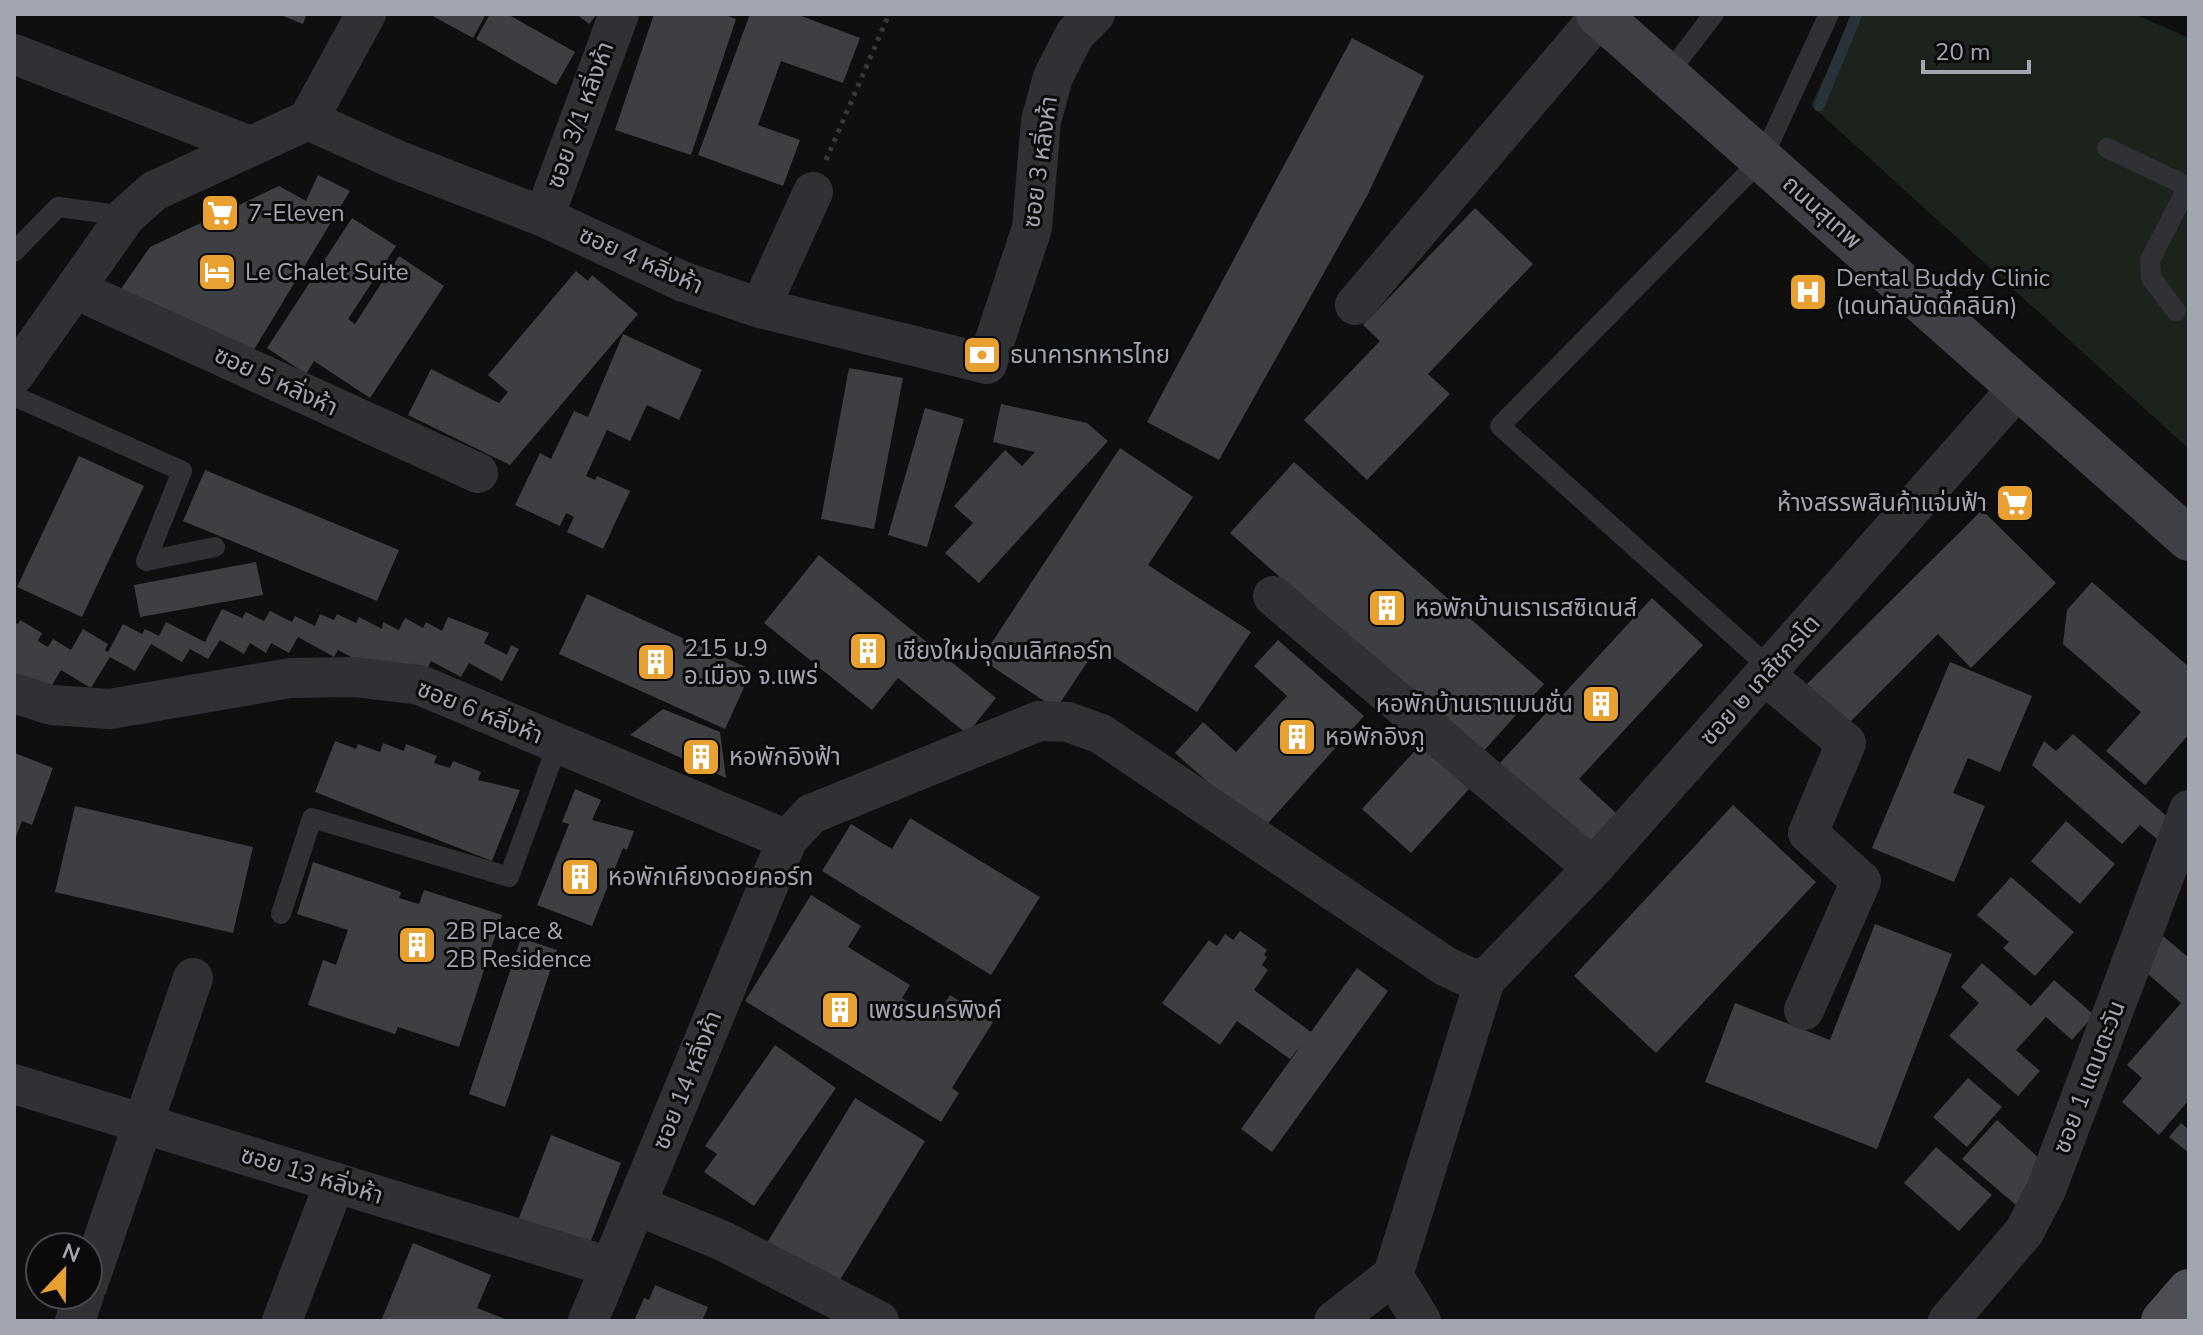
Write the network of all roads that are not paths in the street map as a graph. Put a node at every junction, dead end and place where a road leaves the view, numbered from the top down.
1 (366, 14) edge
2 (619, 14) edge
3 (1095, 14) edge
4 (1714, 14) edge
5 (1829, 14) edge
6 (1599, 15) edge
7 (14, 54) edge
8 (1667, 75) junction
9 (308, 120) junction
10 (247, 145) junction
11 (2107, 148) dead end
12 (1762, 159) junction
13 (2188, 187) edge
14 (813, 192) road end
15 (126, 216) junction
16 (544, 217) junction
17 (14, 252) edge
18 (75, 289) junction
19 (1355, 305) dead end
20 (760, 308) junction
21 (2176, 311) dead end
22 (987, 364) joint
23 (14, 375) edge
24 (2019, 387) junction
25 (14, 396) edge
26 (478, 473) dead end
27 (2189, 539) edge
28 (215, 547) dead end
29 (1273, 596) dead end
30 (1768, 672) junction
31 (14, 693) edge
32 (558, 743) junction
33 (2189, 810) edge
34 (787, 840) junction
35 (1593, 868) junction
36 (281, 914) dead end
37 (1491, 975) junction
38 (193, 978) dead end
39 (1804, 1010) dead end
40 (14, 1084) edge
41 (143, 1124) junction
42 (335, 1182) junction
43 (636, 1205) junction
44 (104, 1237) edge
45 (610, 1267) junction
46 (1393, 1275) junction
47 (2189, 1291) edge
48 (282, 1321) edge
49 (588, 1321) edge
50 (879, 1321) edge
51 (1334, 1321) edge
52 (1421, 1321) edge
53 (1948, 1321) edge
54 (2163, 1321) edge

1 - 9 street
2 - 16 street, ซอย 3/1 หลิ่งห้า
3 - 22 street, ซอย 3 หลิ่งห้า
4 - 8 lane
5 - 12 lane
6 - 8 main road, ถนนสุเทพ
6 - 19 street
7 - 10 street
8 - 12 main road, ถนนสุเทพ
9 - 10 street
9 - 16 street, ซอย 4 หลิ่งห้า
10 - 15 street
11 - 13 lane
12 - 24 main road, ถนนสุเทพ
12 - 30 lane
13 - 21 lane
14 - 20 street
15 - 17 lane
15 - 18 street
16 - 20 street, ซอย 4 หลิ่งห้า
18 - 23 street
18 - 26 street, ซอย 5 หลิ่งห้า
20 - 22 street, ซอย 4 หลิ่งห้า
24 - 27 main road, ถนนสุเทพ
24 - 30 street, ซอย ๒ เภสัชกรโต
25 - 28 lane
29 - 35 street
30 - 35 street, ซอย ๒ เภสัชกรโต
30 - 39 street
31 - 32 street, ซอย 6 หลิ่งห้า
32 - 34 street, ซอย 6 หลิ่งห้า
32 - 36 lane
33 - 53 street, ซอย 1 แดนตะวัน
34 - 37 street
34 - 43 street, ซอย 14 หลิ่งห้า
35 - 37 street, ซอย ๒ เภสัชกรโต
37 - 46 street
38 - 41 street
40 - 41 street, ซอย 13 หลิ่งห้า
41 - 42 street, ซอย 13 หลิ่งห้า
41 - 44 street
42 - 45 street, ซอย 13 หลิ่งห้า
42 - 48 street
43 - 45 street, ซอย 14 หลิ่งห้า
43 - 50 street
45 - 49 street, ซอย 14 หลิ่งห้า
46 - 51 street
46 - 52 street
47 - 54 main road

